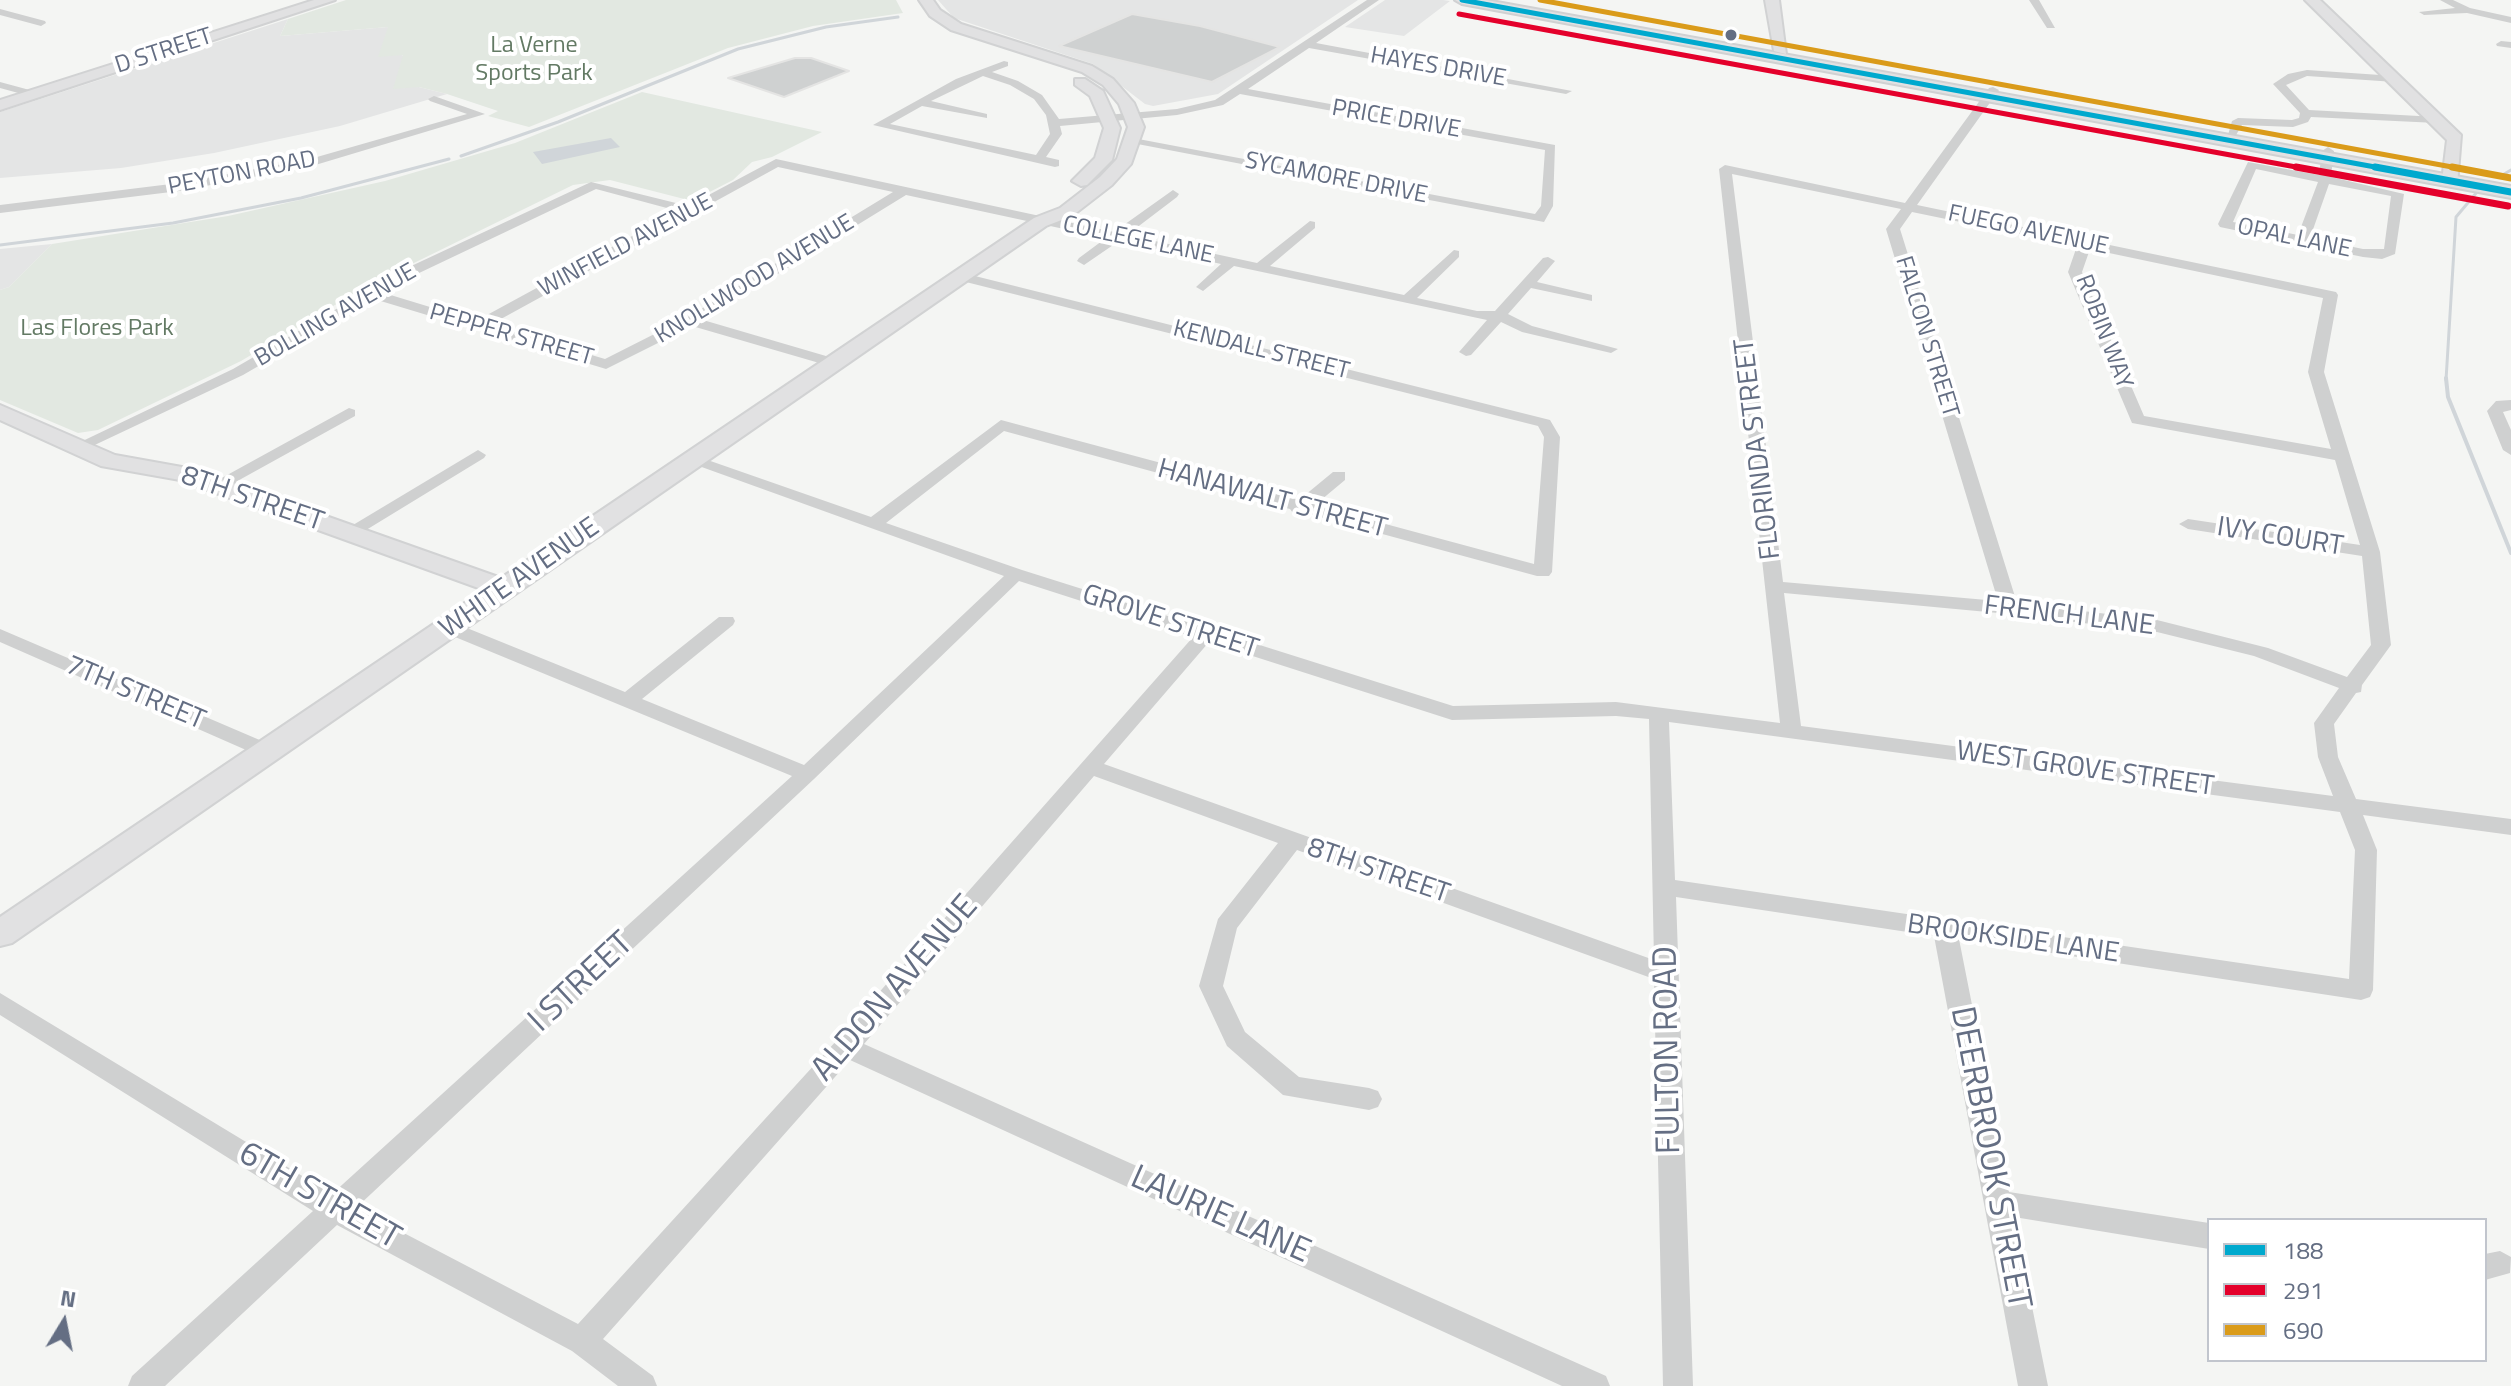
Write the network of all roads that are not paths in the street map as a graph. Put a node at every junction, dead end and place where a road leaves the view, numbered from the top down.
1 (328, 0) edge
2 (926, 0) edge
3 (1374, 0) edge
4 (1462, 0) edge
5 (1497, 0) edge
6 (1772, 0) edge
7 (2034, 0) edge
8 (2312, 0) edge
9 (2445, 0) edge
10 (2467, 10) junction
11 (0, 12) edge
12 (2424, 12) dead end
13 (919, 17) dead end
14 (2511, 20) edge
15 (41, 23) dead end
16 (2051, 26) dead end
17 (1310, 45) junction
18 (1782, 54) junction
19 (1004, 64) dead end
20 (981, 72) junction
21 (2395, 79) junction
22 (0, 85) edge
23 (1241, 91) junction
24 (1566, 91) dead end
25 (1991, 93) junction
26 (33, 94) junction
27 (434, 99) dead end
28 (919, 102) junction
29 (0, 105) edge
30 (2306, 113) junction
31 (1132, 115) junction
32 (983, 116) dead end
33 (1111, 118) junction
34 (2431, 120) junction
35 (1056, 123) junction
36 (2232, 133) junction
37 (1133, 142) junction
38 (2328, 154) junction
39 (1039, 159) junction
40 (776, 163) joint
41 (1055, 163) dead end
42 (1725, 169) joint
43 (2451, 177) junction
44 (2325, 179) junction
45 (2511, 184) edge
46 (902, 192) junction
47 (2511, 192) edge
48 (1173, 194) dead end
49 (1907, 206) junction
50 (0, 209) edge
51 (692, 211) junction
52 (1539, 219) joint
53 (1040, 222) junction
54 (1310, 225) dead end
55 (1119, 235) junction
56 (2303, 240) junction
57 (2085, 243) junction
58 (1454, 254) dead end
59 (1233, 260) junction
60 (1084, 261) dead end
61 (1548, 261) dead end
62 (1261, 267) junction
63 (963, 277) junction
64 (1530, 284) junction
65 (1203, 287) dead end
66 (371, 294) junction
67 (1587, 298) dead end
68 (1407, 300) junction
69 (1500, 316) junction
70 (691, 321) junction
71 (475, 327) junction
72 (1611, 349) dead end
73 (1466, 352) dead end
74 (606, 364) joint
75 (838, 364) junction
76 (2506, 404) edge
77 (0, 412) edge
78 (349, 413) dead end
79 (76, 448) junction
80 (2511, 450) edge
81 (478, 455) dead end
82 (2341, 456) junction
83 (693, 461) junction
84 (1339, 476) dead end
85 (217, 485) junction
86 (1299, 509) junction
87 (876, 522) junction
88 (2188, 524) dead end
89 (347, 534) junction
90 (2371, 552) junction
91 (1543, 572) joint
92 (1016, 574) junction
93 (1776, 587) junction
94 (506, 589) junction
95 (2009, 608) junction
96 (726, 621) dead end
97 (450, 628) junction
98 (1206, 634) junction
99 (0, 635) edge
100 (2354, 687) junction
101 (628, 700) junction
102 (1659, 714) junction
103 (1791, 730) junction
104 (269, 752) junction
105 (1091, 767) junction
106 (807, 774) junction
107 (2347, 806) junction
108 (2511, 827) edge
109 (1291, 842) junction
110 (1665, 887) junction
111 (1945, 930) junction
112 (0, 934) edge
113 (1667, 974) junction
114 (0, 1003) edge
115 (846, 1047) junction
116 (1369, 1099) dead end
117 (1998, 1202) junction
118 (336, 1211) junction
119 (2207, 1236) edge
120 (582, 1341) junction
121 (143, 1386) edge
122 (642, 1386) edge
123 (1595, 1386) edge
124 (1678, 1386) edge
125 (2033, 1386) edge

1 - 26 main road, D STREET
2 - 31 main road
3 - 17 street
4 - 18 main road
5 - 18 main road
6 - 18 main road
7 - 16 street
8 - 21 main road
9 - 10 street
10 - 12 street
10 - 14 street
11 - 15 street
13 - 33 main road
17 - 23 street
17 - 24 street, HAYES DRIVE
18 - 25 main road
19 - 20 street
20 - 28 street
20 - 35 street
21 - 30 street
21 - 34 main road
22 - 26 street
23 - 31 street
23 - 52 street, PRICE DRIVE
25 - 36 main road
25 - 38 main road
25 - 49 street, FALCON STREET
26 - 29 main road, D STREET
27 - 50 street, PEYTON ROAD
28 - 32 street
28 - 39 street
30 - 34 street
30 - 36 street
31 - 33 street
31 - 37 main road
33 - 35 street
33 - 53 main road, WHITE AVENUE
34 - 43 main road
35 - 39 street
36 - 38 main road
37 - 52 street, SYCAMORE DRIVE
37 - 53 main road, WHITE AVENUE
38 - 43 main road
38 - 44 street
39 - 41 street
40 - 46 street, COLLEGE LANE
40 - 51 street, WINFIELD AVENUE
42 - 49 street, FUEGO AVENUE
42 - 93 street, FLORINDA STREET
43 - 45 main road
43 - 47 main road
44 - 56 street
44 - 56 street, OPAL LANE
44 - 56 street, OPAL LANE
46 - 53 street, COLLEGE LANE
46 - 70 street, KNOLLWOOD AVENUE
48 - 55 street
49 - 57 street, FUEGO AVENUE
49 - 95 street, FALCON STREET
51 - 66 street, BOLLING AVENUE
51 - 71 street, WINFIELD AVENUE
53 - 55 street, COLLEGE LANE
53 - 63 main road, WHITE AVENUE
54 - 62 street
55 - 59 street, COLLEGE LANE
55 - 60 street
57 - 82 street, ROBIN WAY
57 - 82 street, FUEGO AVENUE
58 - 68 street
59 - 62 street, COLLEGE LANE
59 - 65 street
61 - 64 street
62 - 68 street, COLLEGE LANE
63 - 75 main road, WHITE AVENUE
63 - 91 street, KENDALL STREET
64 - 67 street
64 - 69 street
66 - 71 street, PEPPER STREET
66 - 79 street, BOLLING AVENUE
68 - 69 street, COLLEGE LANE
69 - 72 street, COLLEGE LANE
69 - 73 street
70 - 74 street, KNOLLWOOD AVENUE
70 - 75 street
71 - 74 street, PEPPER STREET
75 - 83 main road, WHITE AVENUE
76 - 80 street
77 - 79 main road, 8TH STREET
78 - 85 street
79 - 85 main road, 8TH STREET
81 - 89 street
82 - 90 street
83 - 87 street, GROVE STREET
83 - 94 main road, WHITE AVENUE
84 - 86 street
85 - 89 main road, 8TH STREET
86 - 87 street, HANAWALT STREET
86 - 91 street, HANAWALT STREET
87 - 92 street, GROVE STREET
88 - 90 street, IVY COURT
89 - 94 main road, 8TH STREET
90 - 100 street
92 - 98 street, GROVE STREET
92 - 106 street, I STREET
93 - 95 street, FRENCH LANE
93 - 103 street, FLORINDA STREET
94 - 97 main road, WHITE AVENUE
95 - 100 street, FRENCH LANE
96 - 101 street
97 - 101 street
97 - 104 main road, WHITE AVENUE
98 - 102 street, GROVE STREET
98 - 105 street, ALDON AVENUE
99 - 104 street, 7TH STREET
100 - 107 street
101 - 106 street
102 - 103 street, WEST GROVE STREET
102 - 110 street, FULTON ROAD
103 - 107 street, WEST GROVE STREET
104 - 112 main road, WHITE AVENUE
105 - 109 street, 8TH STREET
105 - 115 street, ALDON AVENUE
106 - 118 street, I STREET
107 - 108 street, WEST GROVE STREET
107 - 111 street, BROOKSIDE LANE
109 - 113 street, 8TH STREET
109 - 116 street
110 - 111 street, BROOKSIDE LANE
110 - 113 street, FULTON ROAD
111 - 117 street, DEERBROOK STREET
113 - 124 street, FULTON ROAD
114 - 118 street, 6TH STREET
115 - 120 street, ALDON AVENUE
115 - 123 street, LAURIE LANE
117 - 119 street
117 - 125 street, DEERBROOK STREET
118 - 120 street, 6TH STREET
118 - 121 street, I STREET
120 - 122 street, 6TH STREET

